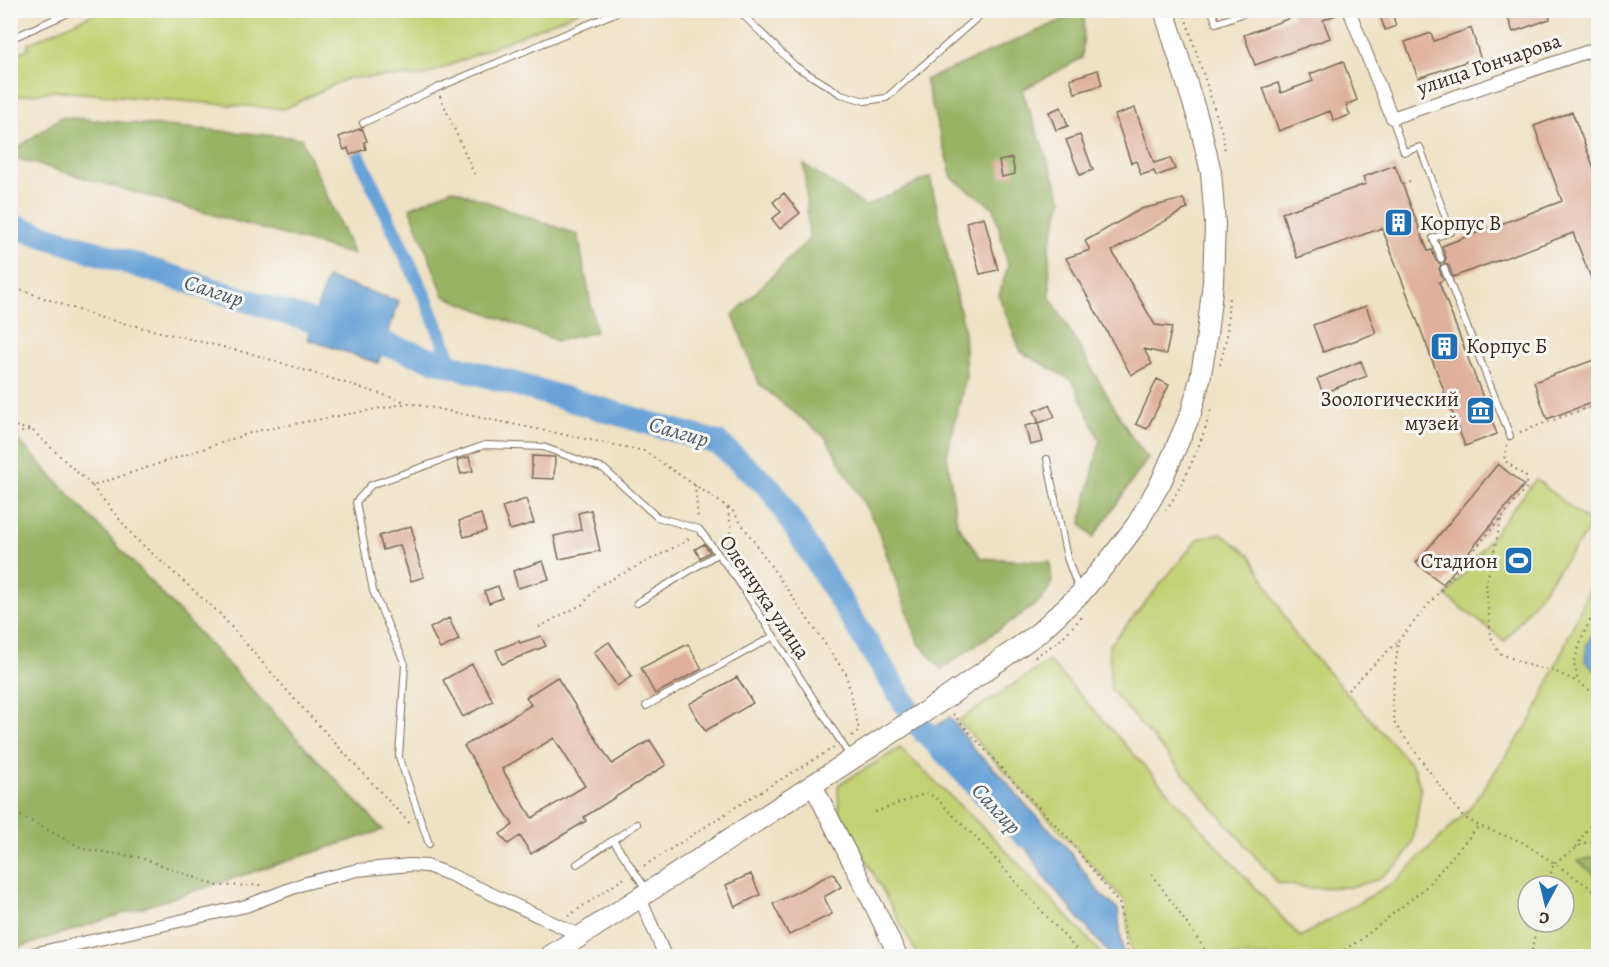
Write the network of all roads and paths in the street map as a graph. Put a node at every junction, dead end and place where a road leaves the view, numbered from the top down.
1 (75, 10) edge
2 (622, 10) edge
3 (738, 10) edge
4 (986, 10) edge
5 (1164, 10) edge
6 (1212, 10) edge
7 (1253, 10) edge
8 (1349, 10) edge
9 (10, 39) edge
10 (1599, 48) edge
11 (436, 88) junction
12 (1392, 118) junction
13 (363, 123) dead end
14 (474, 174) dead end
15 (1410, 181) dead end
16 (1403, 184) dead end
17 (1441, 259) dead end
18 (1444, 268) dead end
19 (10, 286) edge
20 (409, 403) junction
21 (1599, 404) edge
22 (10, 425) edge
23 (32, 430) junction
24 (10, 436) edge
25 (1510, 436) junction
26 (1047, 459) dead end
27 (695, 485) junction
28 (92, 486) junction
29 (727, 506) junction
30 (1501, 517) junction
31 (699, 529) junction
32 (717, 554) junction
33 (1081, 593) junction
34 (637, 603) dead end
35 (1599, 604) edge
36 (539, 627) dead end
37 (774, 636) junction
38 (1398, 641) junction
39 (1578, 682) junction
40 (1347, 690) dead end
41 (1599, 696) edge
42 (645, 706) dead end
43 (842, 743) junction
44 (852, 760) junction
45 (813, 785) junction
46 (10, 810) edge
47 (875, 812) dead end
48 (1599, 814) edge
49 (637, 824) dead end
50 (1479, 826) junction
51 (613, 840) junction
52 (1599, 842) edge
53 (429, 844) joint
54 (1575, 849) junction
55 (1554, 863) junction
56 (577, 864) dead end
57 (635, 872) junction
58 (1152, 874) dead end
59 (1551, 874) edge
60 (272, 885) dead end
61 (1599, 893) edge
62 (645, 895) junction
63 (555, 925) junction
64 (1535, 934) edge
65 (581, 936) junction
66 (24, 957) edge
67 (550, 957) edge
68 (665, 957) edge
69 (898, 957) edge
70 (1082, 957) edge
71 (1214, 957) edge
72 (1334, 957) edge
73 (1531, 957) edge

1 - 9 lane
2 - 11 lane
3 - 4 lane
5 - 33 main road
6 - 7 lane
8 - 12 street
10 - 12 street, улица Гончарова
11 - 13 lane
11 - 14 path
12 - 17 lane
15 - 16 path
18 - 25 lane
19 - 20 path
20 - 27 path
20 - 28 path
21 - 25 path
22 - 23 path
23 - 24 path
23 - 28 path
25 - 30 path
26 - 33 lane
27 - 29 path
27 - 31 path
28 - 53 path
29 - 32 path
29 - 43 path
30 - 38 path
30 - 39 path
31 - 32 lane, Оленчука улица
31 - 36 path
31 - 53 lane, Оленчука улица
32 - 34 lane
32 - 37 lane, Оленчука улица
33 - 44 main road
35 - 39 path
37 - 42 lane
37 - 43 lane, Оленчука улица
38 - 40 path
38 - 50 path
39 - 41 path
43 - 44 lane, Оленчука улица
43 - 57 path
44 - 45 main road
45 - 62 main road
45 - 69 main road
46 - 60 path
47 - 70 path
48 - 54 path
49 - 51 lane
50 - 55 path
50 - 72 path
51 - 56 lane
51 - 57 lane
52 - 54 path
54 - 55 path
55 - 59 path
55 - 61 path
57 - 62 lane
57 - 63 path
58 - 71 path
62 - 65 main road
62 - 68 street
63 - 65 street
63 - 66 street
64 - 73 path
65 - 67 main road

